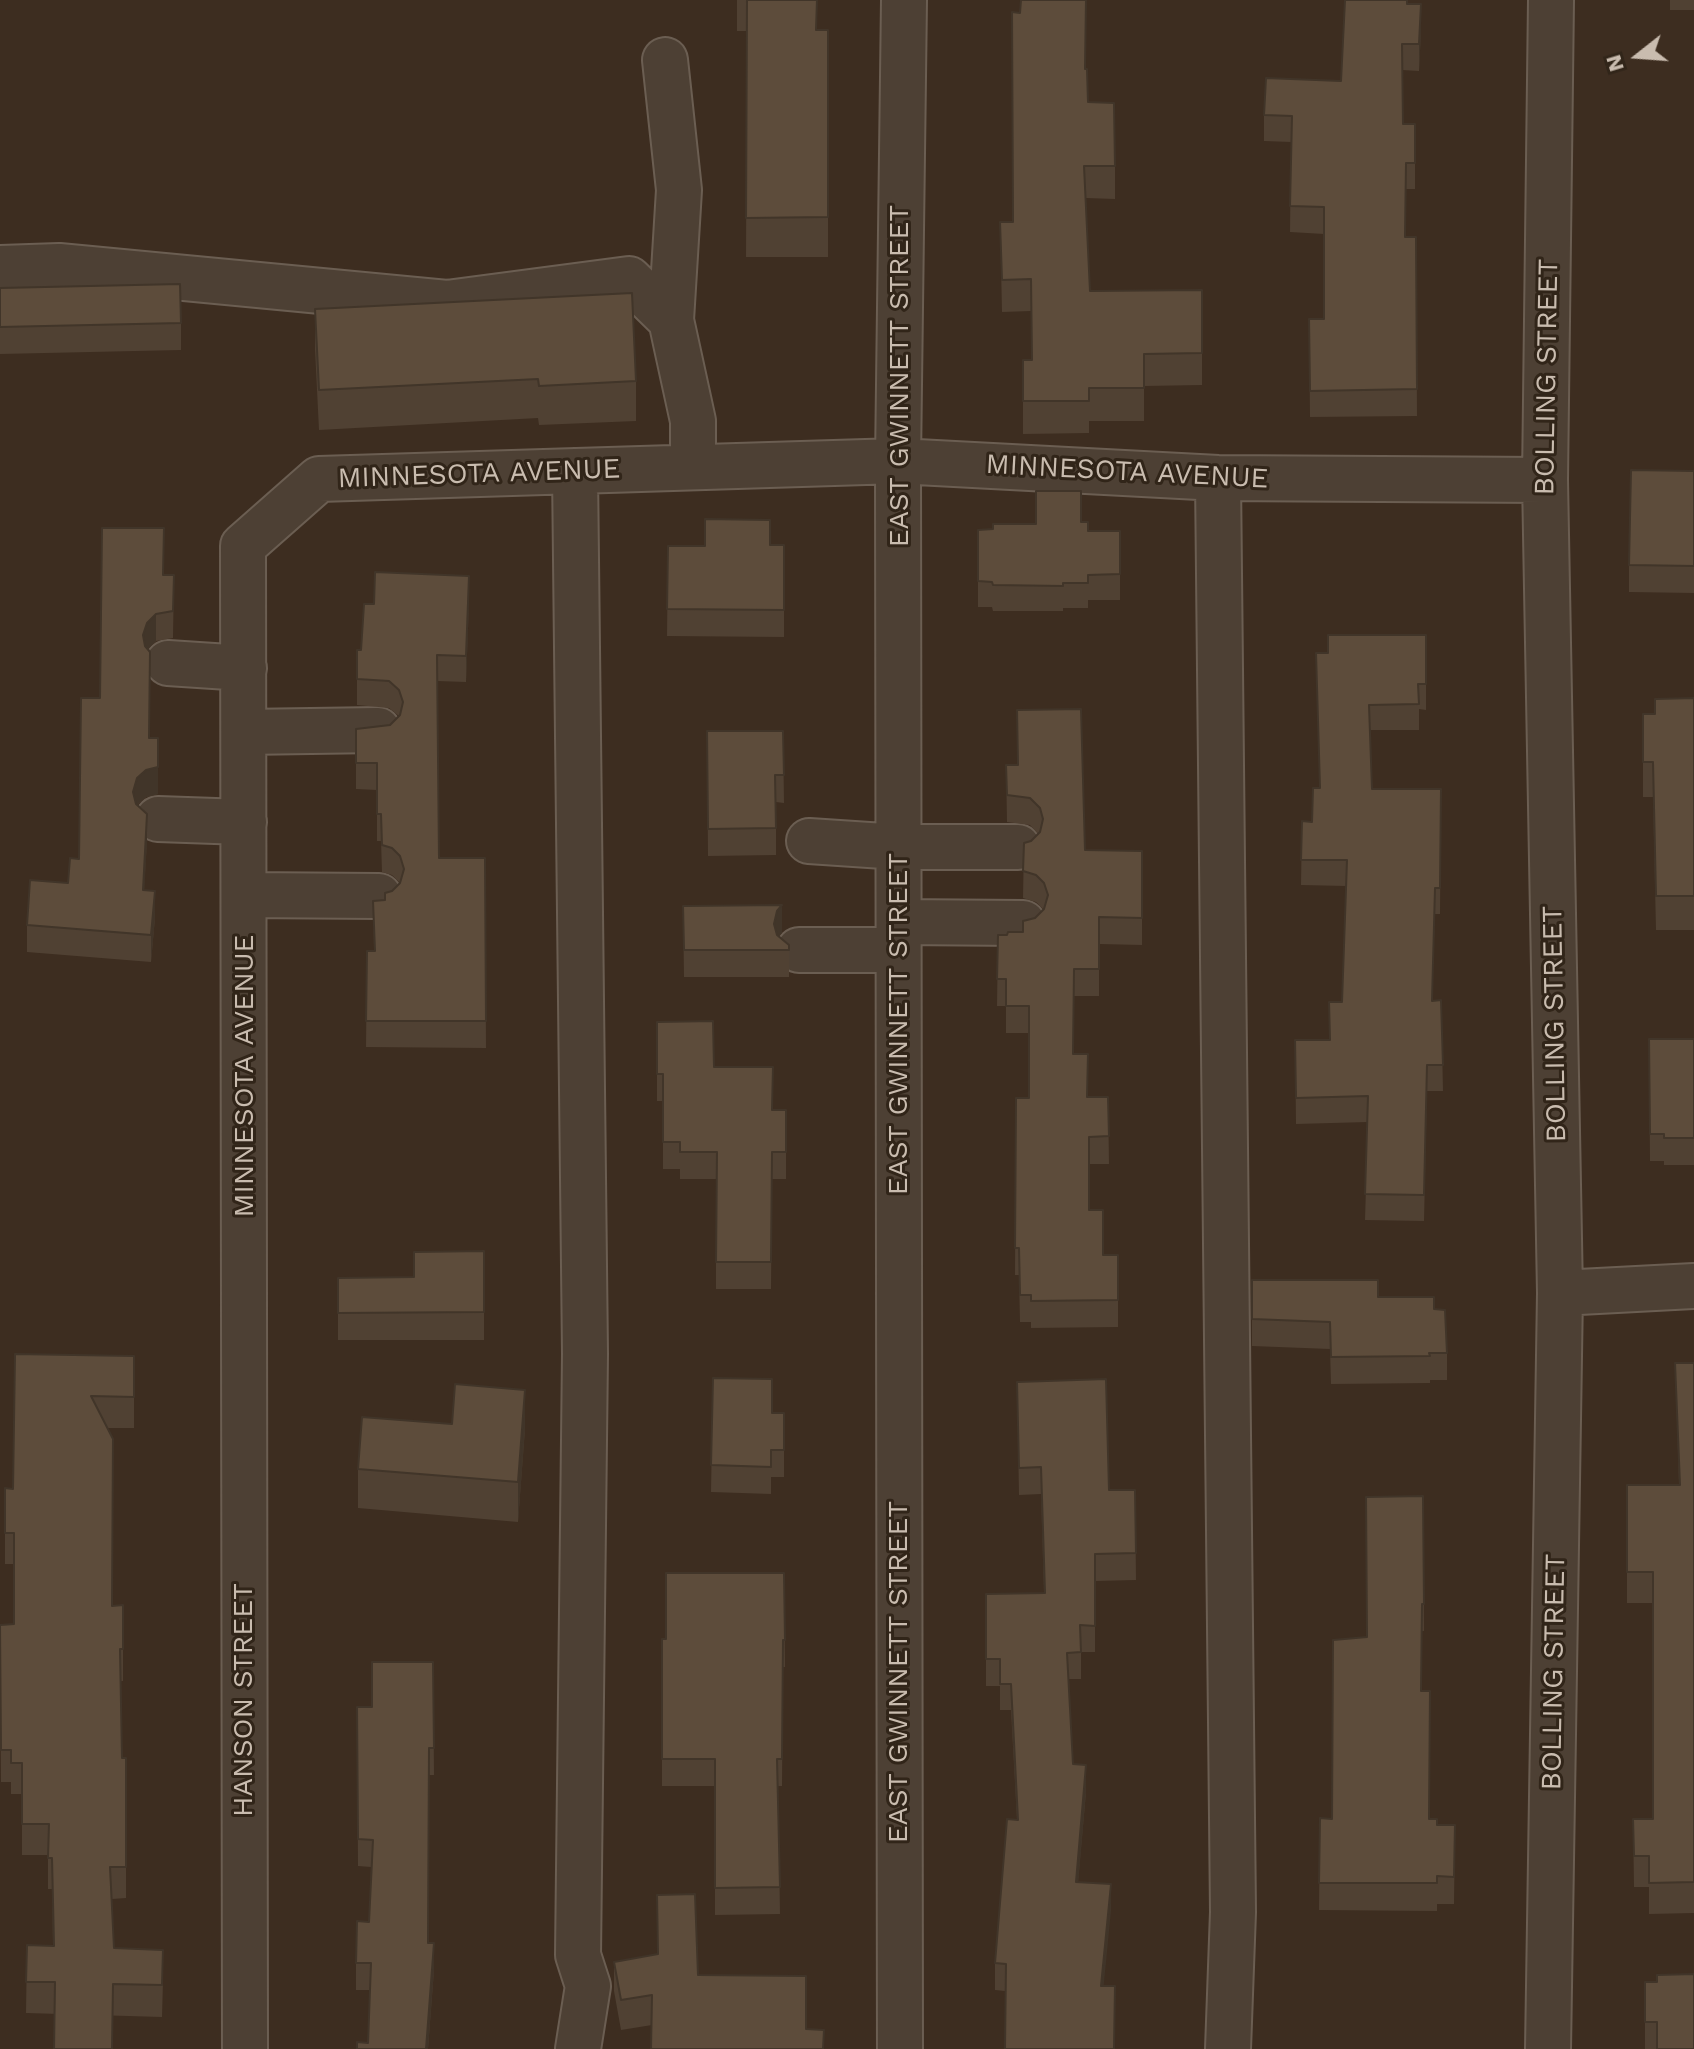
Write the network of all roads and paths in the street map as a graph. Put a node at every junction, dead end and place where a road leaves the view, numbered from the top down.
1 (904, 0) edge
2 (1551, 0) edge
3 (665, 60) dead end
4 (0, 268) edge
5 (671, 320) junction
6 (898, 461) junction
7 (693, 467) junction
8 (575, 471) junction
9 (1218, 478) junction
10 (1545, 480) junction
11 (168, 663) dead end
12 (244, 668) junction
13 (378, 730) edge
14 (244, 732) junction
15 (158, 819) dead end
16 (244, 822) junction
17 (809, 841) dead end
18 (899, 847) junction
19 (1018, 847) dead end
20 (244, 895) junction
21 (379, 896) dead end
22 (1023, 923) edge
23 (899, 936) junction
24 (799, 950) dead end
25 (1694, 1286) edge
26 (1560, 1293) junction
27 (245, 1350) joint
28 (245, 2049) edge
29 (578, 2049) edge
30 (900, 2049) edge
31 (1228, 2049) edge
32 (1548, 2049) edge

1 - 6 street, EAST GWINNETT STREET
2 - 10 street, BOLLING STREET
3 - 5 street
4 - 5 street
5 - 7 street
6 - 7 street, MINNESOTA AVENUE
6 - 9 street, MINNESOTA AVENUE
6 - 18 street, EAST GWINNETT STREET
7 - 8 street, MINNESOTA AVENUE
8 - 12 street, MINNESOTA AVENUE
8 - 29 street
9 - 10 street, MINNESOTA AVENUE
9 - 31 street
10 - 26 street, BOLLING STREET
11 - 12 street
12 - 14 street, MINNESOTA AVENUE
13 - 14 street
14 - 16 street, MINNESOTA AVENUE
15 - 16 street
16 - 20 street, MINNESOTA AVENUE
17 - 18 street
18 - 19 street
18 - 23 street, EAST GWINNETT STREET
20 - 21 street
20 - 27 street, MINNESOTA AVENUE
22 - 23 street
23 - 24 street
23 - 30 street, EAST GWINNETT STREET
25 - 26 street
26 - 32 street, BOLLING STREET
27 - 28 street, HANSON STREET

